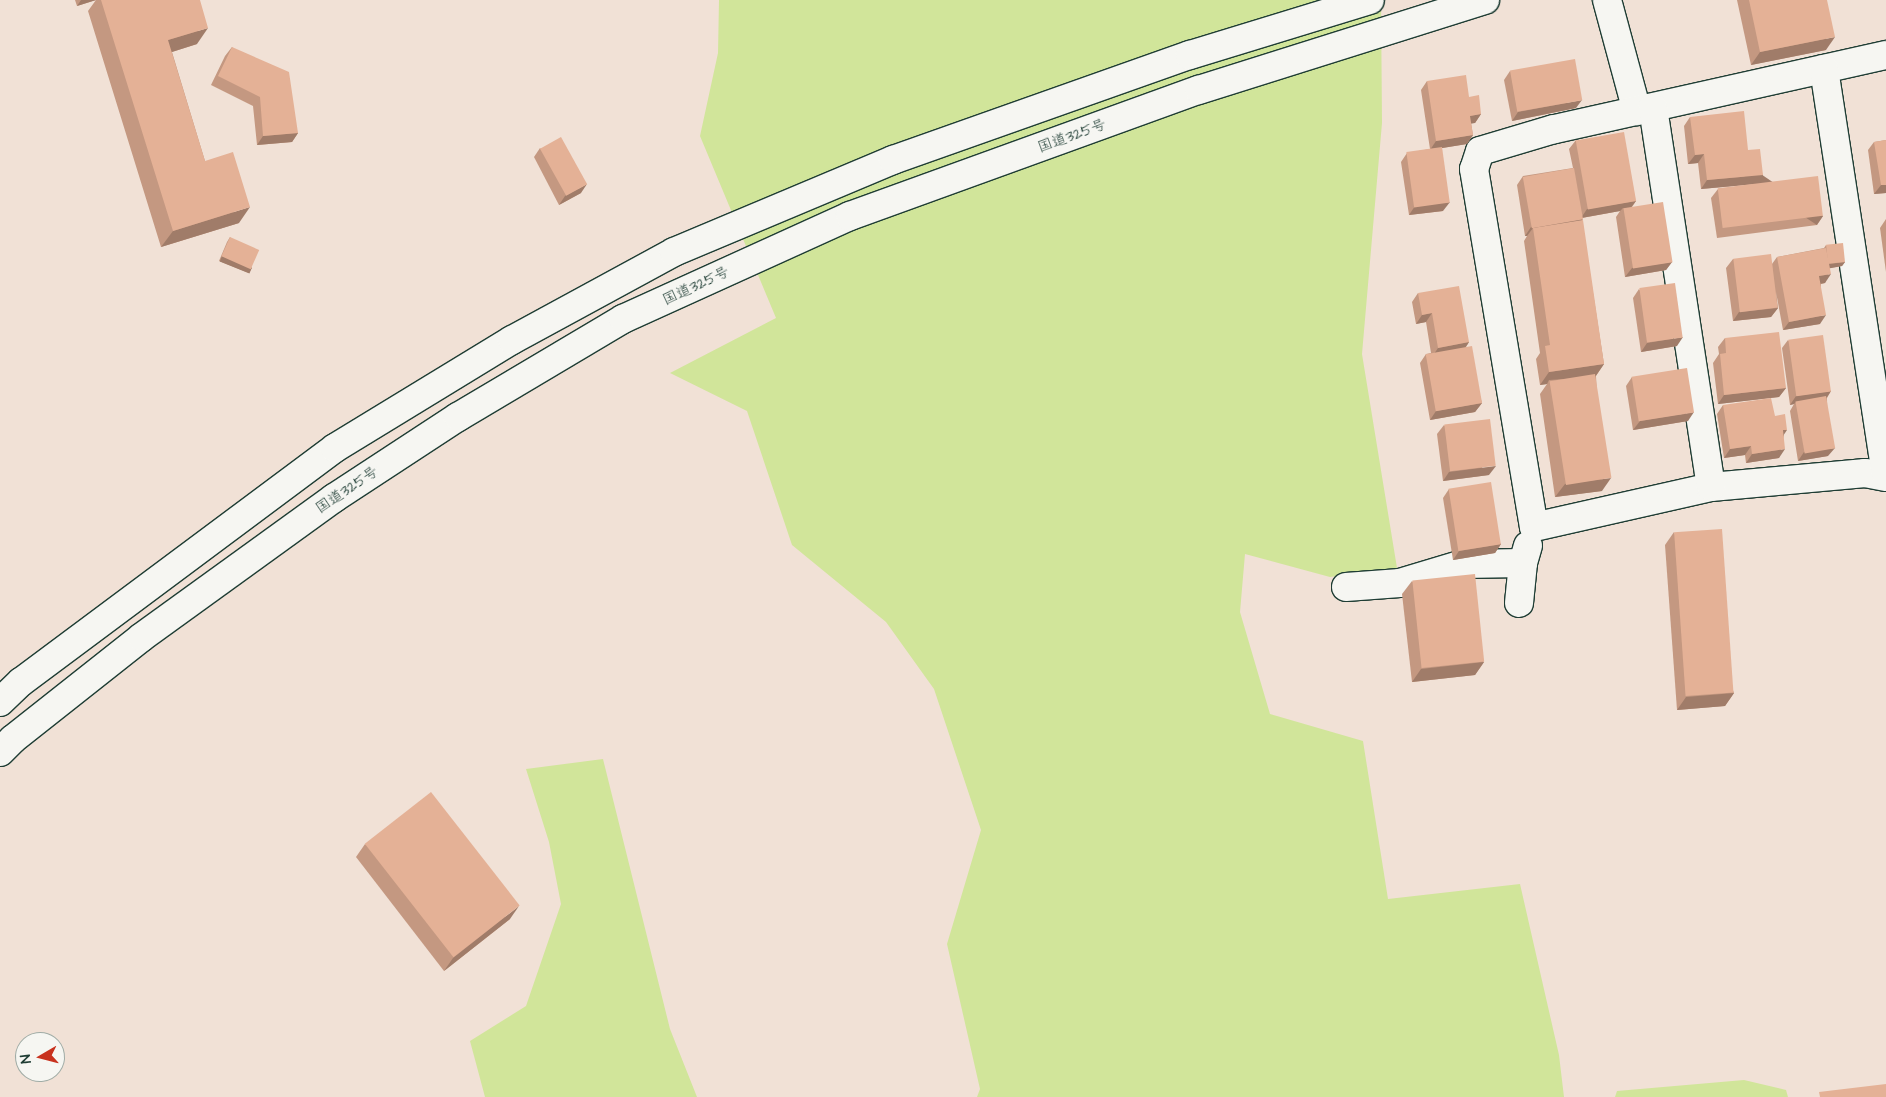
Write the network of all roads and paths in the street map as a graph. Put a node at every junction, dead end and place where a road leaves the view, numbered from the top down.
1 (1370, 0) edge
2 (1485, 0) edge
3 (1607, 0) edge
4 (1886, 55) edge
5 (1824, 69) junction
6 (1645, 110) junction
7 (1886, 476) edge
8 (1711, 488) junction
9 (1534, 527) junction
10 (1523, 563) junction
11 (1346, 587) dead end
12 (1519, 603) dead end
13 (0, 702) edge
14 (0, 752) edge

1 - 13 main road
2 - 14 main road, 国道325号
3 - 6 main road
4 - 5 main road
5 - 6 main road
5 - 7 main road
6 - 8 main road
6 - 9 main road
7 - 8 main road
8 - 9 main road
9 - 10 main road
10 - 11 main road
10 - 12 main road

